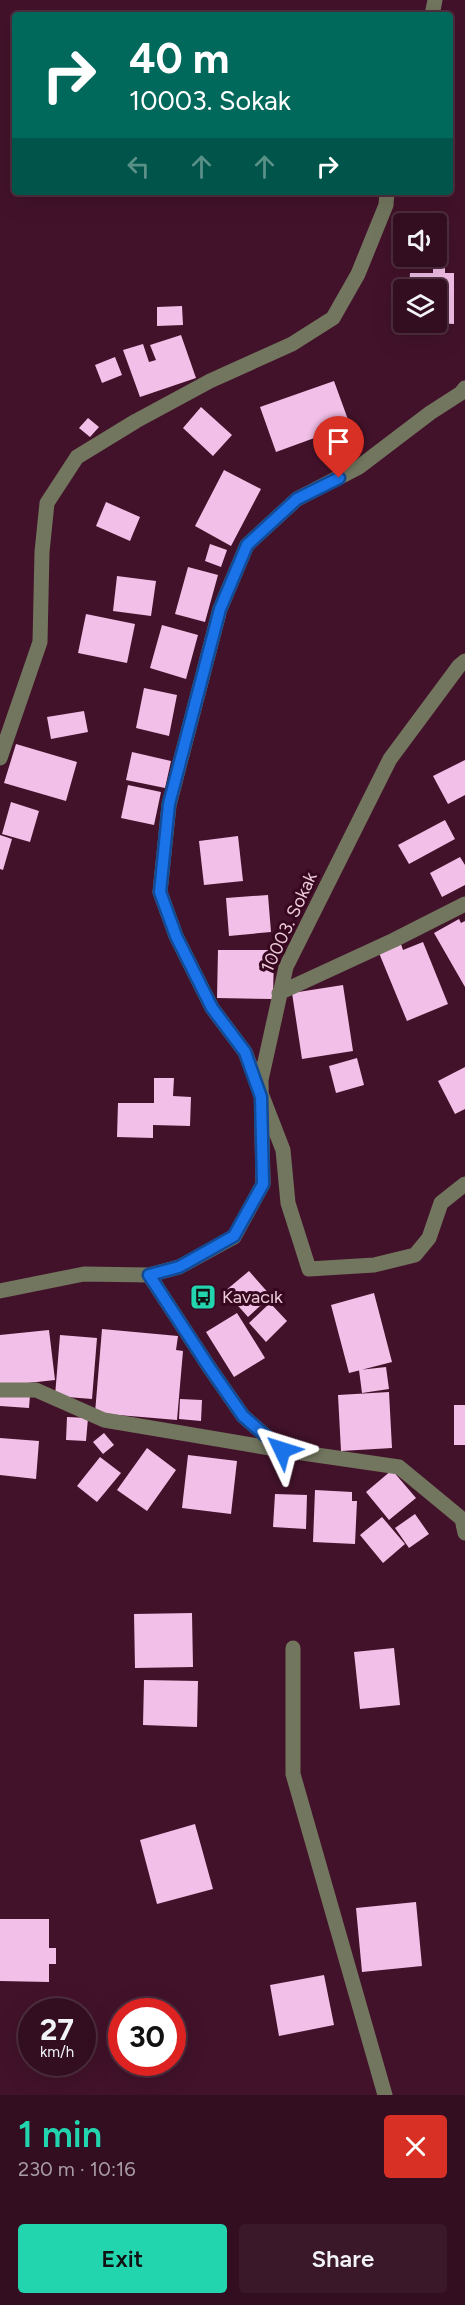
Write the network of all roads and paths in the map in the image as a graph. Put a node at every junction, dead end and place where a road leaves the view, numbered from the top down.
1 (387, 195) edge
2 (465, 388) edge
3 (465, 661) edge
4 (0, 758) edge
5 (465, 904) edge
6 (279, 993) junction
7 (261, 1097) junction
8 (465, 1184) edge
9 (149, 1275) junction
10 (0, 1291) edge
11 (0, 1390) edge
12 (282, 1450) junction
13 (465, 1533) edge
14 (293, 1648) dead end
15 (385, 2095) edge

1 - 4 street
2 - 7 street
3 - 6 street, 10003. Sokak
5 - 6 street
6 - 7 street, 10003. Sokak
7 - 8 street
7 - 9 street, 10003. Sokak
9 - 10 street, 10003. Sokak
9 - 12 street
11 - 12 street
12 - 13 street
14 - 15 street

